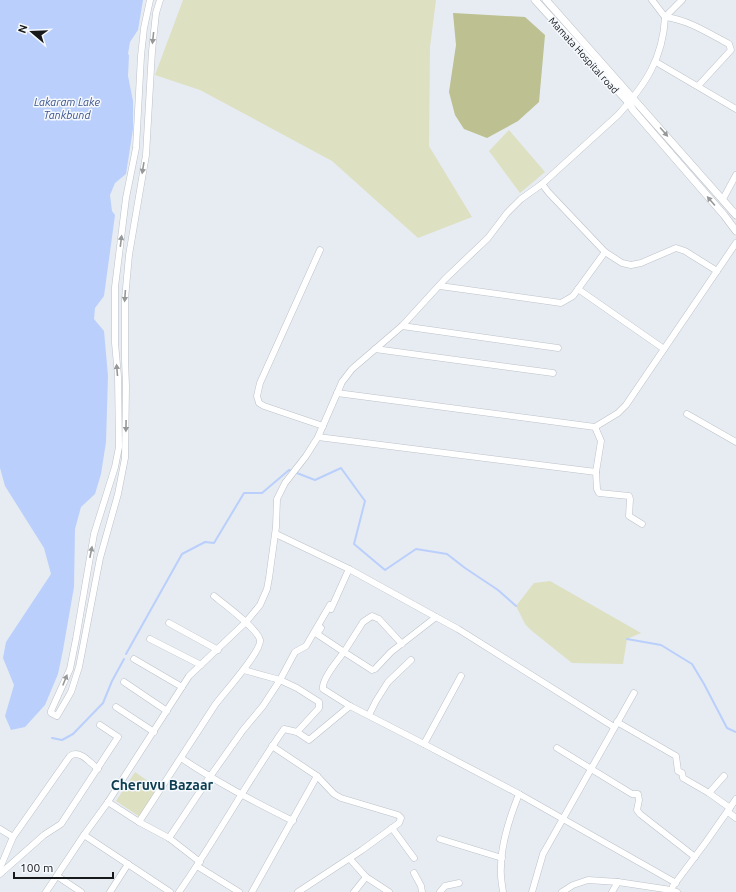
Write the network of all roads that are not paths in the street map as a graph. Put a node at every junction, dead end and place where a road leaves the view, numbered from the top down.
1 (150, 0) edge
2 (160, 0) edge
3 (535, 0) edge
4 (546, 0) edge
5 (652, 0) edge
6 (682, 0) edge
7 (665, 17) junction
8 (733, 51) edge
9 (656, 62) junction
10 (698, 86) junction
11 (630, 100) junction
12 (736, 109) edge
13 (736, 175) edge
14 (542, 184) junction
15 (722, 199) junction
16 (736, 215) edge
17 (736, 231) edge
18 (736, 243) edge
19 (320, 250) dead end
20 (605, 252) junction
21 (717, 271) junction
22 (440, 286) junction
23 (578, 289) junction
24 (402, 326) junction
25 (558, 348) dead end
26 (375, 349) junction
27 (664, 349) junction
28 (554, 373) dead end
29 (337, 393) junction
30 (687, 414) dead end
31 (323, 426) junction
32 (595, 427) junction
33 (318, 437) junction
34 (736, 442) edge
35 (596, 472) junction
36 (642, 524) dead end
37 (276, 534) junction
38 (349, 569) junction
39 (214, 596) dead end
40 (330, 605) dead end
41 (436, 617) junction
42 (246, 622) junction
43 (169, 623) dead end
44 (150, 639) dead end
45 (402, 644) junction
46 (218, 650) junction
47 (344, 652) junction
48 (134, 659) dead end
49 (411, 660) dead end
50 (201, 665) junction
51 (244, 670) junction
52 (461, 676) dead end
53 (280, 680) junction
54 (124, 682) dead end
55 (182, 687) junction
56 (634, 693) dead end
57 (350, 706) junction
58 (116, 707) dead end
59 (167, 711) junction
60 (368, 715) junction
61 (100, 725) dead end
62 (615, 725) junction
63 (154, 732) junction
64 (297, 732) junction
65 (424, 744) junction
66 (272, 746) junction
67 (557, 748) dead end
68 (181, 758) junction
69 (98, 769) junction
70 (592, 769) junction
71 (317, 776) junction
72 (724, 776) dead end
73 (209, 778) junction
74 (709, 793) junction
75 (519, 794) junction
76 (240, 795) junction
77 (736, 799) edge
78 (108, 802) junction
79 (729, 810) junction
80 (563, 818) junction
81 (736, 818) edge
82 (293, 821) junction
83 (139, 822) junction
84 (392, 828) junction
85 (0, 829) edge
86 (84, 835) junction
87 (13, 837) junction
88 (169, 838) junction
89 (440, 840) dead end
90 (695, 857) junction
91 (414, 858) dead end
92 (502, 858) junction
93 (350, 859) junction
94 (128, 864) junction
95 (198, 864) junction
96 (0, 868) edge
97 (414, 873) dead end
98 (0, 874) edge
99 (57, 876) junction
100 (366, 877) junction
101 (618, 882) junction
102 (676, 882) junction
103 (458, 883) dead end
104 (672, 891) edge
105 (46, 892) edge
106 (81, 892) edge
107 (110, 892) edge
108 (170, 892) edge
109 (179, 892) edge
110 (239, 892) edge
111 (252, 892) edge
112 (298, 892) edge
113 (354, 892) edge
114 (388, 892) edge
115 (422, 892) edge
116 (440, 892) edge
117 (503, 892) edge
118 (532, 892) edge
119 (562, 892) edge
120 (612, 892) edge

2 -> 1 street
3 - 11 street, Mamata Hospital road
4 - 11 street, Mamata Hospital road
5 - 7 street
6 - 7 street
7 - 8 street
7 - 9 street
8 - 10 street
9 - 10 street
9 - 11 street
10 - 12 street
11 - 14 street
11 -> 15 street, Mamata Hospital road
17 -> 11 street, Mamata Hospital road
13 - 15 street
14 - 20 street
14 - 22 street
15 - 16 street, Mamata Hospital road
18 - 21 street
19 - 31 street
20 - 21 street
20 - 23 street
21 - 27 street
22 - 23 street
22 - 24 street
23 - 27 street
24 - 25 street
24 - 26 street
26 - 28 street
26 - 29 street
27 - 32 street
29 - 31 street
29 - 32 street
30 - 34 street
31 - 33 street
32 - 35 street
33 - 35 street
33 - 37 street
35 - 36 street
37 - 38 street
37 - 42 street
38 - 41 street
38 - 47 street
39 - 42 street
40 - 53 street
41 - 45 street
41 - 62 street
42 - 46 street
42 - 51 street
43 - 46 street
44 - 50 street
45 - 47 street
45 - 47 street
46 - 50 street
47 - 57 street
48 - 55 street
49 - 60 street
50 - 55 street
51 - 53 street
51 - 68 street
52 - 65 street
53 - 64 street
53 - 73 street
54 - 59 street
55 - 59 street
56 - 62 street
57 - 60 street
57 - 64 street
58 - 63 street
59 - 63 street
60 - 65 street
61 - 69 street
62 - 70 street
62 - 74 street
63 - 78 street
64 - 66 street
65 - 75 street
66 - 71 street
66 - 76 street
67 - 70 street
68 - 73 street
68 - 83 street
69 - 87 street
69 - 98 street
70 - 80 street
70 - 90 street
71 - 82 street
71 - 84 street
72 - 74 street
73 - 76 street
73 - 88 street
74 - 79 street
75 - 80 street
75 - 92 street
76 - 82 street
76 - 95 street
77 - 79 street
78 - 83 street
78 - 86 street
79 - 81 street
79 - 90 street
80 - 102 street
80 - 118 street
82 - 111 street
83 - 88 street
84 - 91 street
84 - 93 street
85 - 87 street
86 - 94 street
86 - 99 street
87 - 96 street
88 - 95 street
89 - 92 street
90 - 102 street
92 - 117 street
93 - 100 street
93 - 112 street
94 - 107 street
94 - 108 street
95 - 109 street
95 - 110 street
97 - 115 street
99 - 105 street
99 - 106 street
100 - 113 street
100 - 114 street
101 - 104 street
101 - 119 street
101 - 120 street
102 - 104 street
103 - 116 street

